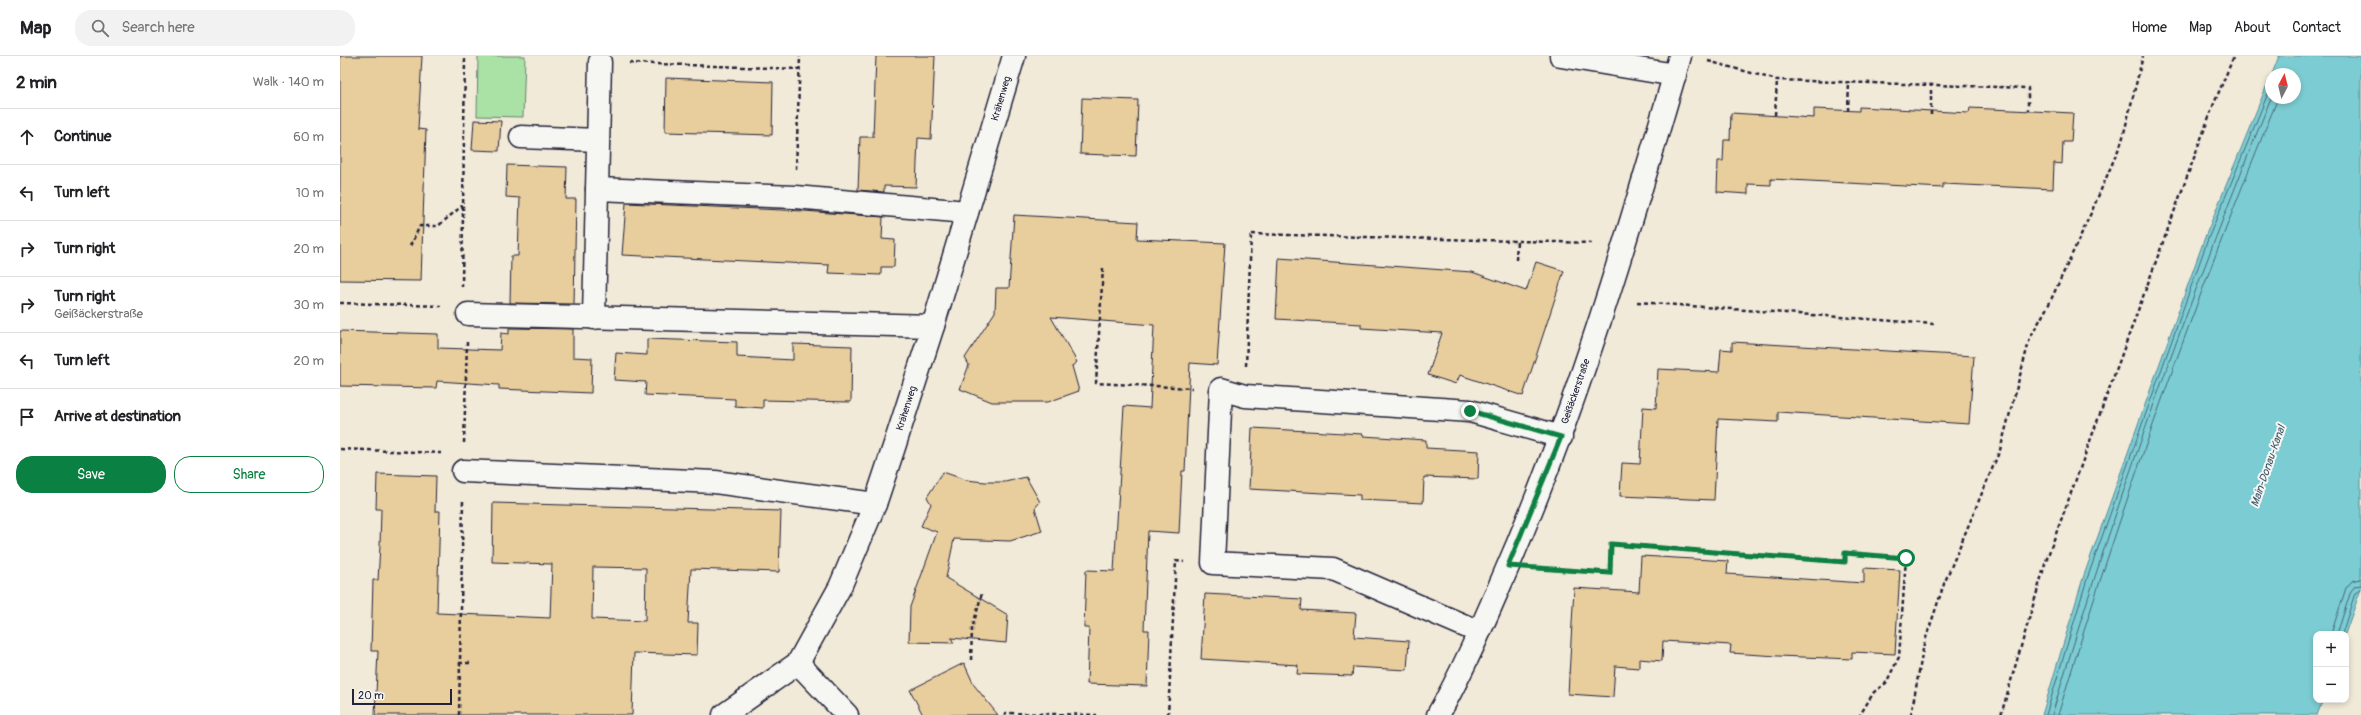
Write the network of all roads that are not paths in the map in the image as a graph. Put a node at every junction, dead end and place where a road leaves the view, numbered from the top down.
1 (1014, 56) edge
2 (1561, 56) edge
3 (600, 62) road end
4 (1678, 66) edge
5 (521, 137) dead end
6 (598, 140) junction
7 (597, 189) junction
8 (967, 212) junction
9 (467, 311) road end
10 (594, 318) junction
11 (933, 326) junction
12 (1561, 437) junction
13 (463, 463) road end
14 (875, 504) junction
15 (1479, 632) junction
16 (798, 663) junction
17 (724, 715) edge
18 (847, 715) edge
19 (1438, 715) edge

1 - 8 street, Krähenweg
2 - 4 street
3 - 6 street
4 - 12 street, Geißäckerstraße
5 - 6 street
6 - 7 street
7 - 8 street
7 - 10 street
8 - 11 street, Krähenweg
9 - 10 street
10 - 11 street
11 - 14 street, Krähenweg
12 - 15 street, Geißäckerstraße
12 - 15 street
13 - 14 street
14 - 16 street, Krähenweg
15 - 19 street, Geißäckerstraße
16 - 17 street, Krähenweg
16 - 18 street

